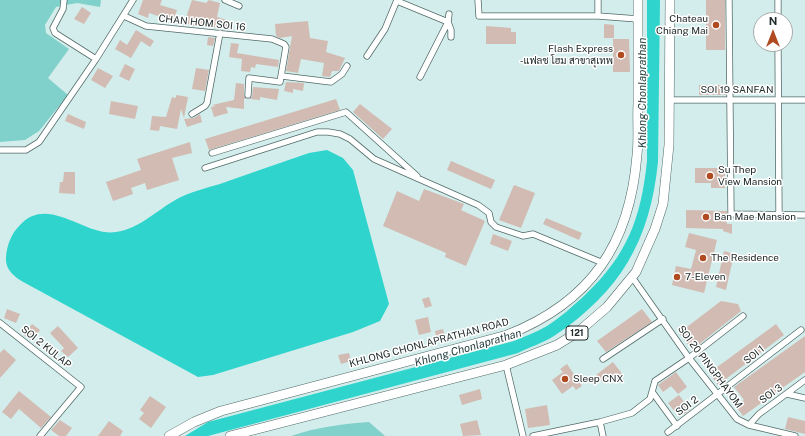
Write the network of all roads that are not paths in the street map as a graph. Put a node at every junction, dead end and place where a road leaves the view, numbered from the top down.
1 (64, 0) edge
2 (133, 0) edge
3 (225, 0) edge
4 (478, 0) edge
5 (598, 0) edge
6 (638, 0) edge
7 (670, 0) edge
8 (729, 0) edge
9 (778, 0) edge
10 (397, 1) edge
11 (238, 6) dead end
12 (778, 12) edge
13 (449, 14) dead end
14 (124, 16) junction
15 (598, 16) junction
16 (638, 19) junction
17 (448, 22) junction
18 (220, 33) junction
19 (451, 37) dead end
20 (778, 52) edge
21 (367, 56) dead end
22 (96, 59) junction
23 (347, 66) dead end
24 (282, 76) junction
25 (420, 77) dead end
26 (248, 95) dead end
27 (731, 99) junction
28 (778, 99) junction
29 (670, 100) junction
30 (805, 100) edge
31 (192, 114) dead end
32 (0, 150) edge
33 (212, 152) dead end
34 (205, 168) dead end
35 (422, 180) junction
36 (779, 215) junction
37 (805, 215) edge
38 (603, 263) junction
39 (632, 277) junction
40 (743, 316) dead end
41 (663, 318) junction
42 (0, 323) edge
43 (801, 330) dead end
44 (689, 358) junction
45 (603, 359) dead end
46 (506, 365) junction
47 (805, 380) edge
48 (653, 393) junction
49 (787, 394) junction
50 (717, 395) junction
51 (805, 398) edge
52 (600, 422) junction
53 (749, 425) junction
54 (677, 426) junction
55 (668, 432) dead end
56 (40, 436) edge
57 (169, 436) edge
58 (230, 436) edge
59 (522, 436) edge
60 (533, 436) edge
61 (603, 436) edge
62 (795, 436) edge

1 - 22 street
2 - 14 street
3 - 11 street
4 - 15 street
5 - 15 street
6 - 16 main road, KHLONG CHONLAPRATHAN ROAD
7 - 29 main road, 121
8 - 27 street
9 - 12 street
10 - 17 street
10 - 21 street
13 - 17 street
14 - 18 street, CHAN HOM SOI 16
14 - 22 street
15 - 16 street
16 - 38 main road, KHLONG CHONLAPRATHAN ROAD
17 - 19 street
17 - 25 street
18 - 24 street, CHAN HOM SOI 16
18 - 31 street
20 - 28 street
22 - 32 street
23 - 24 street
24 - 26 street
27 - 28 street, SOI 19 SANFAN
27 - 29 street, SOI 19 SANFAN
27 - 36 street
28 - 30 street, SOI 19 SANFAN
28 - 36 street
29 - 39 main road, 121
33 - 35 street
34 - 35 street
35 - 38 street
36 - 37 street
38 - 57 main road, KHLONG CHONLAPRATHAN ROAD
39 - 41 street, SOI 20 PINGPHAYOM
39 - 46 main road, 121
40 - 44 street
41 - 44 street, SOI 20 PINGPHAYOM
41 - 45 street
42 - 56 street, SOI 2 KULAP
43 - 50 street, SOI 1
44 - 48 street
44 - 50 street, SOI 20 PINGPHAYOM
46 - 58 main road, 121
46 - 59 street
47 - 49 street, SOI 3
48 - 52 street
48 - 54 street
49 - 51 street
49 - 53 street, SOI 3
50 - 53 street, SOI 20 PINGPHAYOM
50 - 54 street, SOI 2
52 - 60 street
52 - 61 street
53 - 62 street, SOI 20 PINGPHAYOM
54 - 55 street, SOI 2

